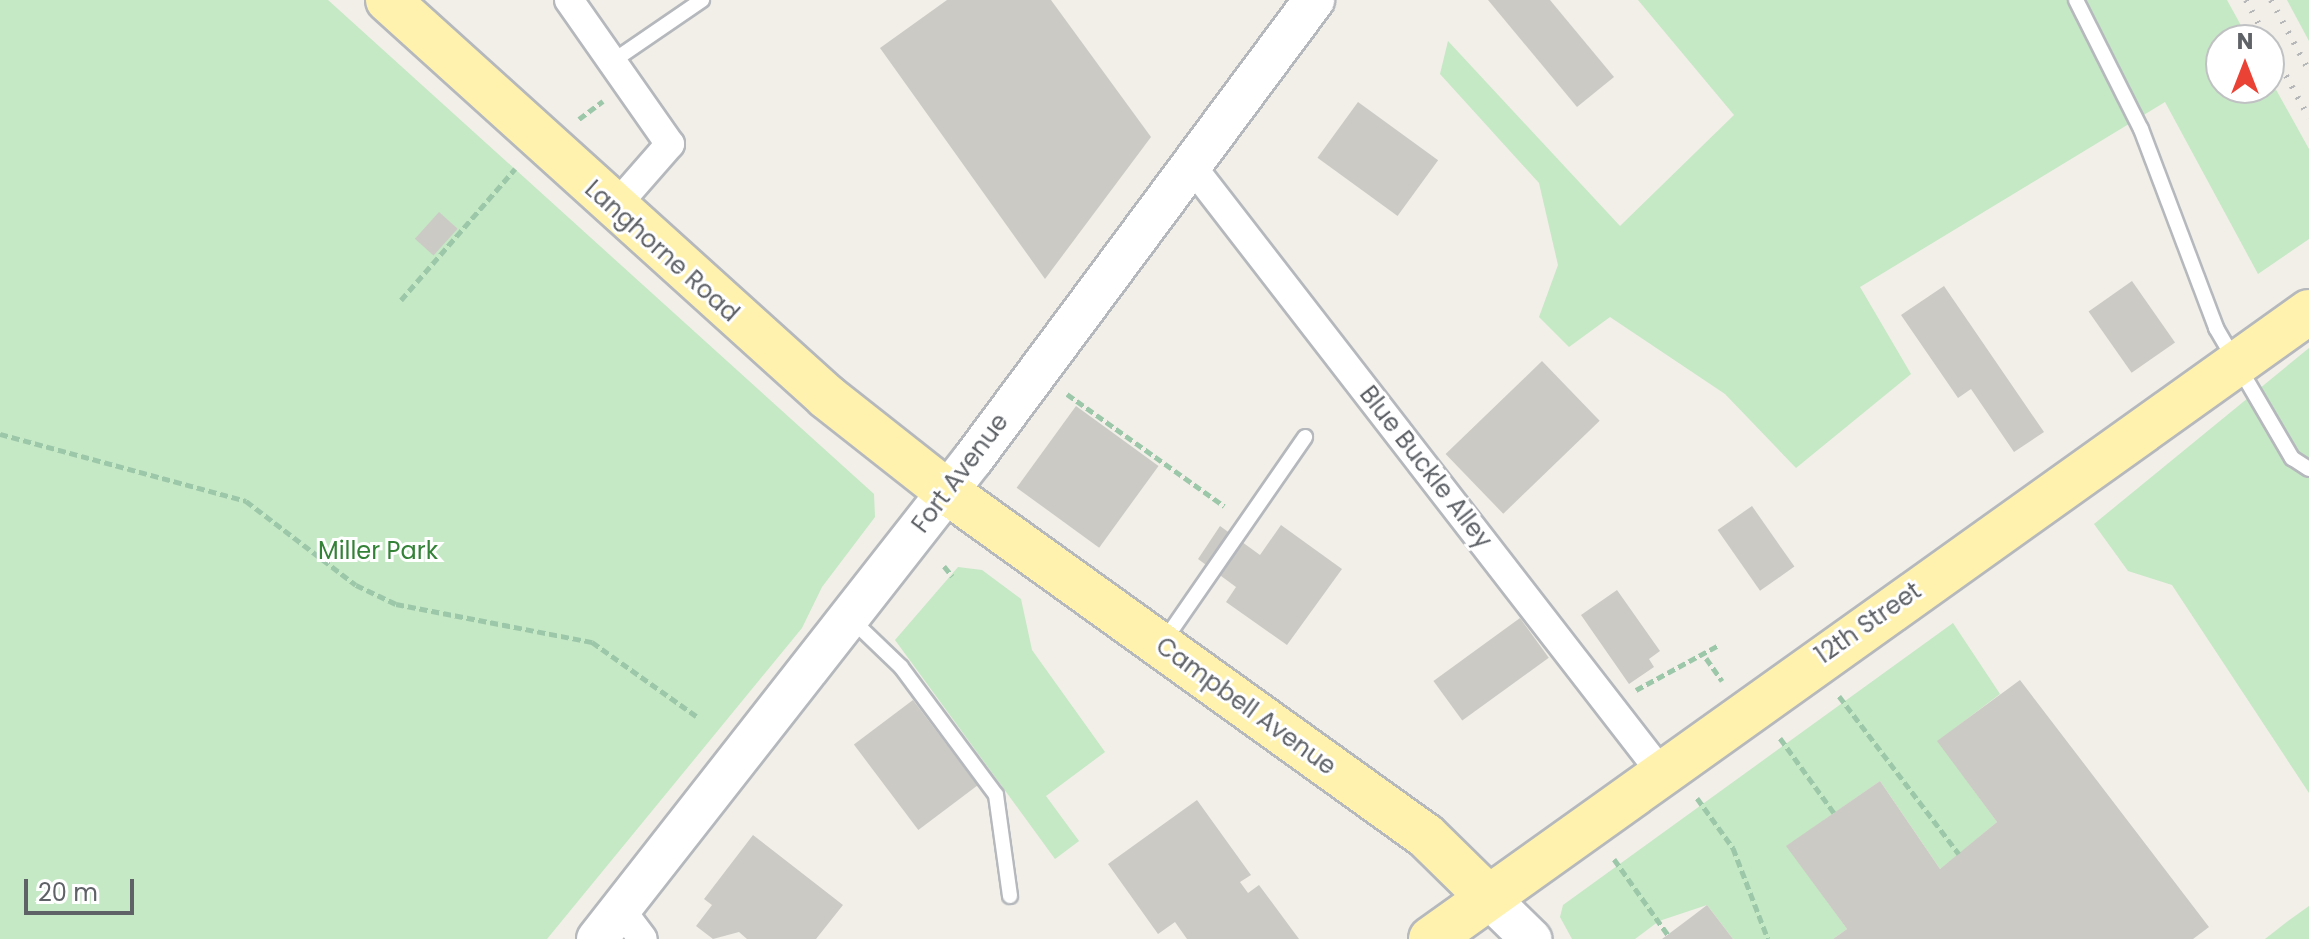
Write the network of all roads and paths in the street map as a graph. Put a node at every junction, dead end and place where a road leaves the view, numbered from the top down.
1 (388, 0) edge
2 (569, 0) edge
3 (702, 0) edge
4 (1314, 0) edge
5 (2076, 0) edge
6 (613, 61) junction
7 (610, 95) dead end
8 (566, 129) dead end
9 (1190, 164) junction
10 (518, 165) dead end
11 (614, 208) junction
12 (401, 300) dead end
13 (2307, 314) edge
14 (2237, 362) junction
15 (1066, 393) dead end
16 (0, 434) edge
17 (1305, 437) dead end
18 (2309, 469) edge
19 (946, 491) junction
20 (1224, 506) dead end
21 (944, 566) dead end
22 (952, 576) dead end
23 (850, 618) junction
24 (1162, 644) junction
25 (1719, 645) dead end
26 (1706, 658) junction
27 (1723, 682) dead end
28 (1628, 688) dead end
29 (1838, 695) dead end
30 (696, 716) dead end
31 (1779, 738) dead end
32 (1660, 771) junction
33 (1697, 798) dead end
34 (1834, 813) dead end
35 (1959, 854) dead end
36 (1613, 858) dead end
37 (1010, 896) dead end
38 (1487, 896) junction
39 (621, 929) edge
40 (1668, 935) dead end
41 (1431, 939) edge
42 (1531, 939) edge
43 (1768, 939) edge

1 - 11 main road, Langhorne Road
2 - 6 street
3 - 6 lane
4 - 9 main road, Fort Avenue
5 - 14 lane
6 - 11 street
7 - 8 path
9 - 19 main road, Fort Avenue
9 - 32 street, Blue Buckle Alley
10 - 12 path
11 - 19 main road, Langhorne Road
13 - 14 main road, 12th Street
14 - 18 lane
14 - 32 main road, 12th Street
15 - 20 path
16 - 30 path
17 - 24 lane
19 - 23 main road, Fort Avenue
19 - 24 main road, Campbell Avenue
21 - 22 path
23 - 37 lane
23 - 39 main road, Fort Avenue
24 - 38 main road, Campbell Avenue
25 - 26 path
26 - 27 path
26 - 28 path
29 - 35 path
31 - 34 path
32 - 38 main road, 12th Street
33 - 43 path
36 - 40 path
38 - 41 main road, 12th Street
38 - 42 main road, Campbell Avenue

